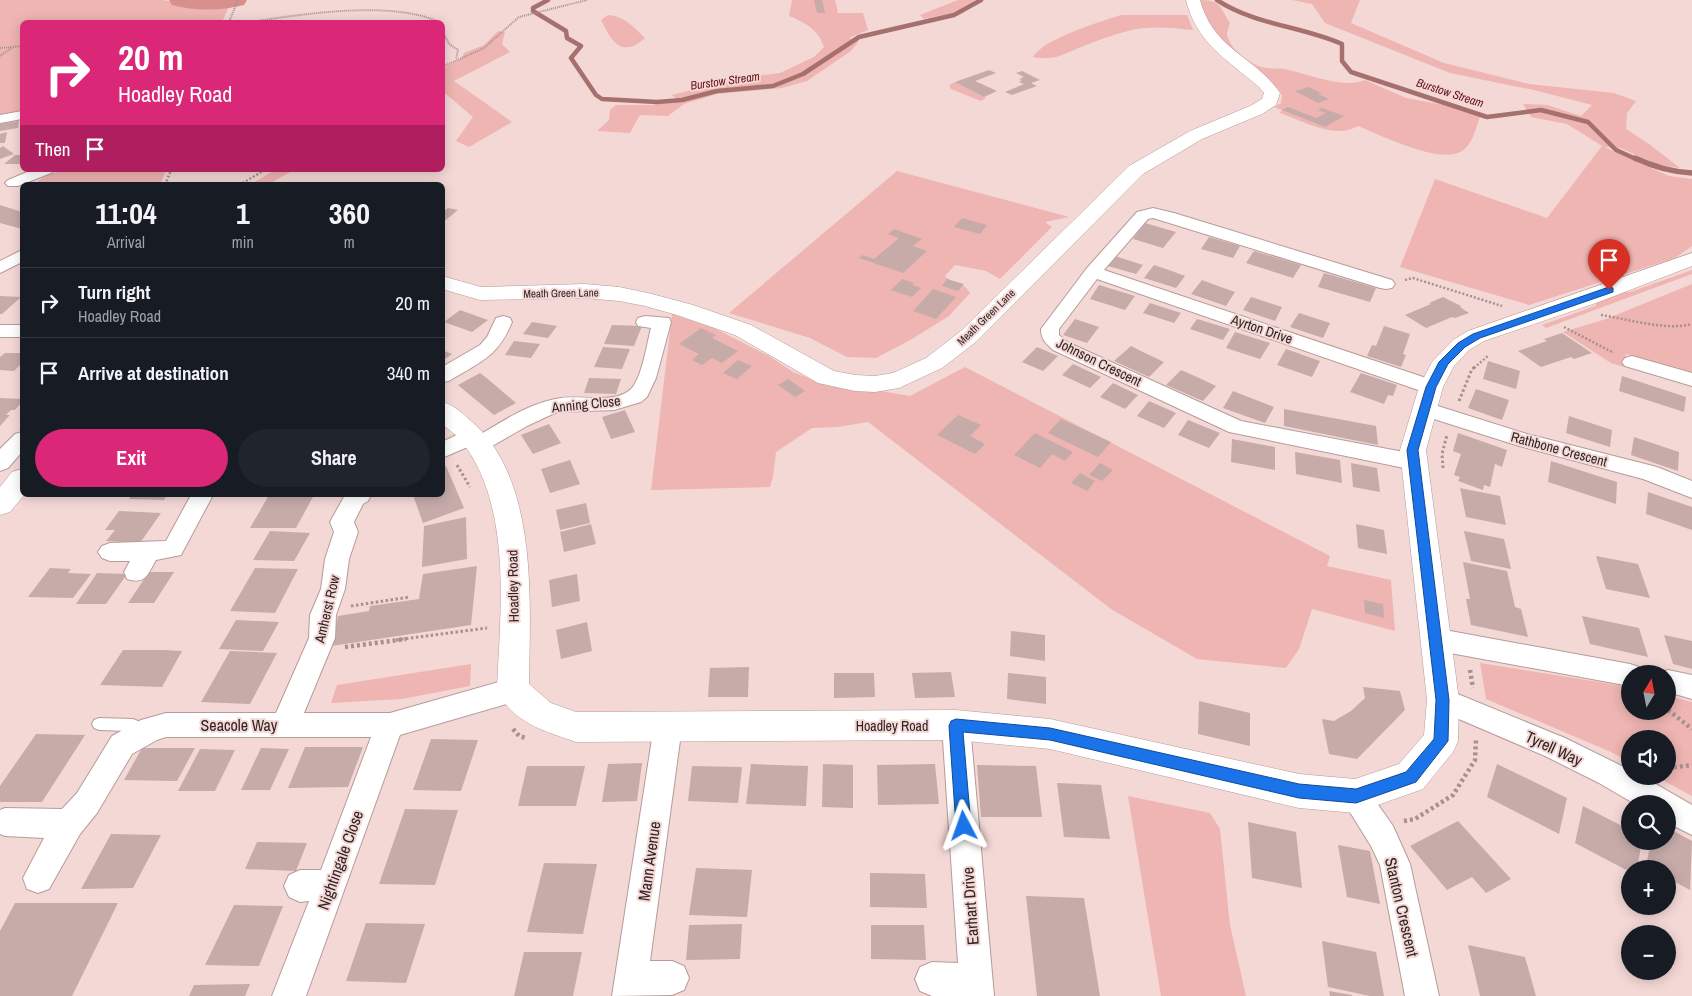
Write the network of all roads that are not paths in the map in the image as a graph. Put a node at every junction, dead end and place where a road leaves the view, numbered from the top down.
1 (1193, 0) edge
2 (20, 115) edge
3 (0, 119) edge
4 (40, 172) edge
5 (8, 182) edge
6 (20, 256) edge
7 (1692, 260) edge
8 (0, 268) edge
9 (1093, 272) junction
10 (445, 283) edge
11 (1386, 284) road end
12 (503, 322) dead end
13 (645, 322) dead end
14 (0, 331) edge
15 (20, 331) edge
16 (1632, 362) road end
17 (445, 374) edge
18 (1692, 380) edge
19 (1428, 398) junction
20 (445, 416) edge
21 (20, 441) edge
22 (460, 445) edge
23 (1414, 462) junction
24 (0, 463) edge
25 (20, 481) edge
26 (1692, 490) edge
27 (201, 497) edge
28 (357, 497) edge
29 (0, 505) edge
30 (110, 552) dead end
31 (149, 552) junction
32 (136, 572) dead end
33 (1434, 639) junction
34 (1621, 672) edge
35 (1676, 683) edge
36 (1692, 687) edge
37 (513, 690) junction
38 (1443, 700) junction
39 (99, 724) dead end
40 (286, 724) junction
41 (390, 725) junction
42 (668, 726) junction
43 (956, 726) junction
44 (137, 736) junction
45 (1648, 795) edge
46 (1356, 796) junction
47 (1676, 811) edge
48 (1692, 820) edge
49 (5, 822) dead end
50 (69, 824) junction
51 (38, 878) dead end
52 (331, 885) junction
53 (300, 886) dead end
54 (672, 978) dead end
55 (932, 979) dead end
56 (630, 987) edge
57 (976, 988) edge
58 (289, 996) edge
59 (1422, 996) edge

1 - 10 street, Meath Green Lane
2 - 3 street
4 - 5 street
6 - 8 street
7 - 19 street, Hoadley Road
9 - 11 street, Johnson Crescent
9 - 19 street, Ayrton Drive
9 - 23 street, Johnson Crescent
12 - 17 street
13 - 22 street, Anning Close
14 - 15 street
16 - 18 street
19 - 23 street, Hoadley Road
19 - 26 street, Rathbone Crescent
20 - 22 street, Hoadley Road
21 - 24 street
22 - 37 street, Hoadley Road
23 - 33 street, Hoadley Road
25 - 29 street
27 - 31 street
28 - 40 street, Amherst Row
30 - 31 street
31 - 32 street
33 - 34 street
33 - 38 street, Hoadley Road
35 - 36 street
37 - 41 street, Seacole Way
37 - 42 street, Hoadley Road
38 - 45 street, Tyrell Way
38 - 46 street, Hoadley Road
39 - 44 lane
40 - 41 street, Seacole Way
40 - 44 street, Seacole Way
41 - 52 street, Nightingale Close
42 - 43 street, Hoadley Road
42 - 56 street, Mann Avenue
43 - 46 street, Hoadley Road
43 - 57 street, Earhart Drive
44 - 50 street, Seacole Way
46 - 59 street, Stanton Crescent
47 - 48 street
49 - 50 street
50 - 51 street, Seacole Way
52 - 53 street
52 - 58 street, Nightingale Close
54 - 56 street
55 - 57 street

